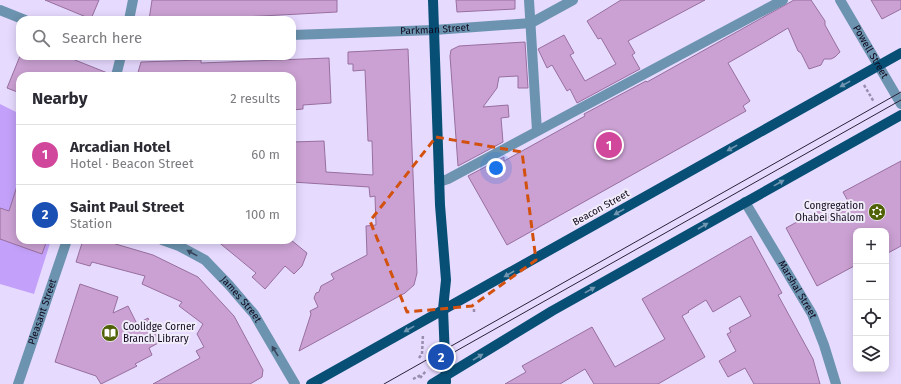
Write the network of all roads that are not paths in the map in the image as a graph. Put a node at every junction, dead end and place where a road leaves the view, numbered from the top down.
1 (133, 0) edge
2 (433, 0) edge
3 (529, 0) edge
4 (573, 0) edge
5 (783, 0) edge
6 (840, 0) edge
7 (0, 10) edge
8 (16, 16) edge
9 (130, 16) edge
10 (530, 23) junction
11 (434, 30) junction
12 (296, 35) edge
13 (901, 53) edge
14 (119, 60) edge
15 (879, 65) junction
16 (117, 72) edge
17 (901, 104) edge
18 (901, 115) edge
19 (537, 131) junction
20 (439, 182) junction
21 (745, 202) junction
22 (65, 244) edge
23 (173, 244) edge
24 (443, 309) junction
25 (446, 381) edge
26 (18, 384) edge
27 (295, 384) edge
28 (312, 384) edge
29 (432, 384) edge
30 (836, 384) edge

1 - 9 street
2 - 11 main road
3 - 10 street
4 - 10 street, Parkman Street
5 - 19 street
6 - 15 street, Powell Street
7 - 8 street
10 - 11 street, Parkman Street
10 - 19 street
11 - 12 street, Parkman Street
11 - 20 main road
13 - 15 main road, Beacon Street
14 - 16 street
15 - 17 street, Powell Street
15 -> 24 main road, Beacon Street
21 -> 18 main road
19 - 20 street
20 - 24 main road
25 -> 21 main road
21 - 30 street, Marshal Street
22 - 26 street, Pleasant Street
27 -> 23 street, James Street
24 - 25 main road
24 -> 28 main road, Beacon Street
25 - 29 main road

